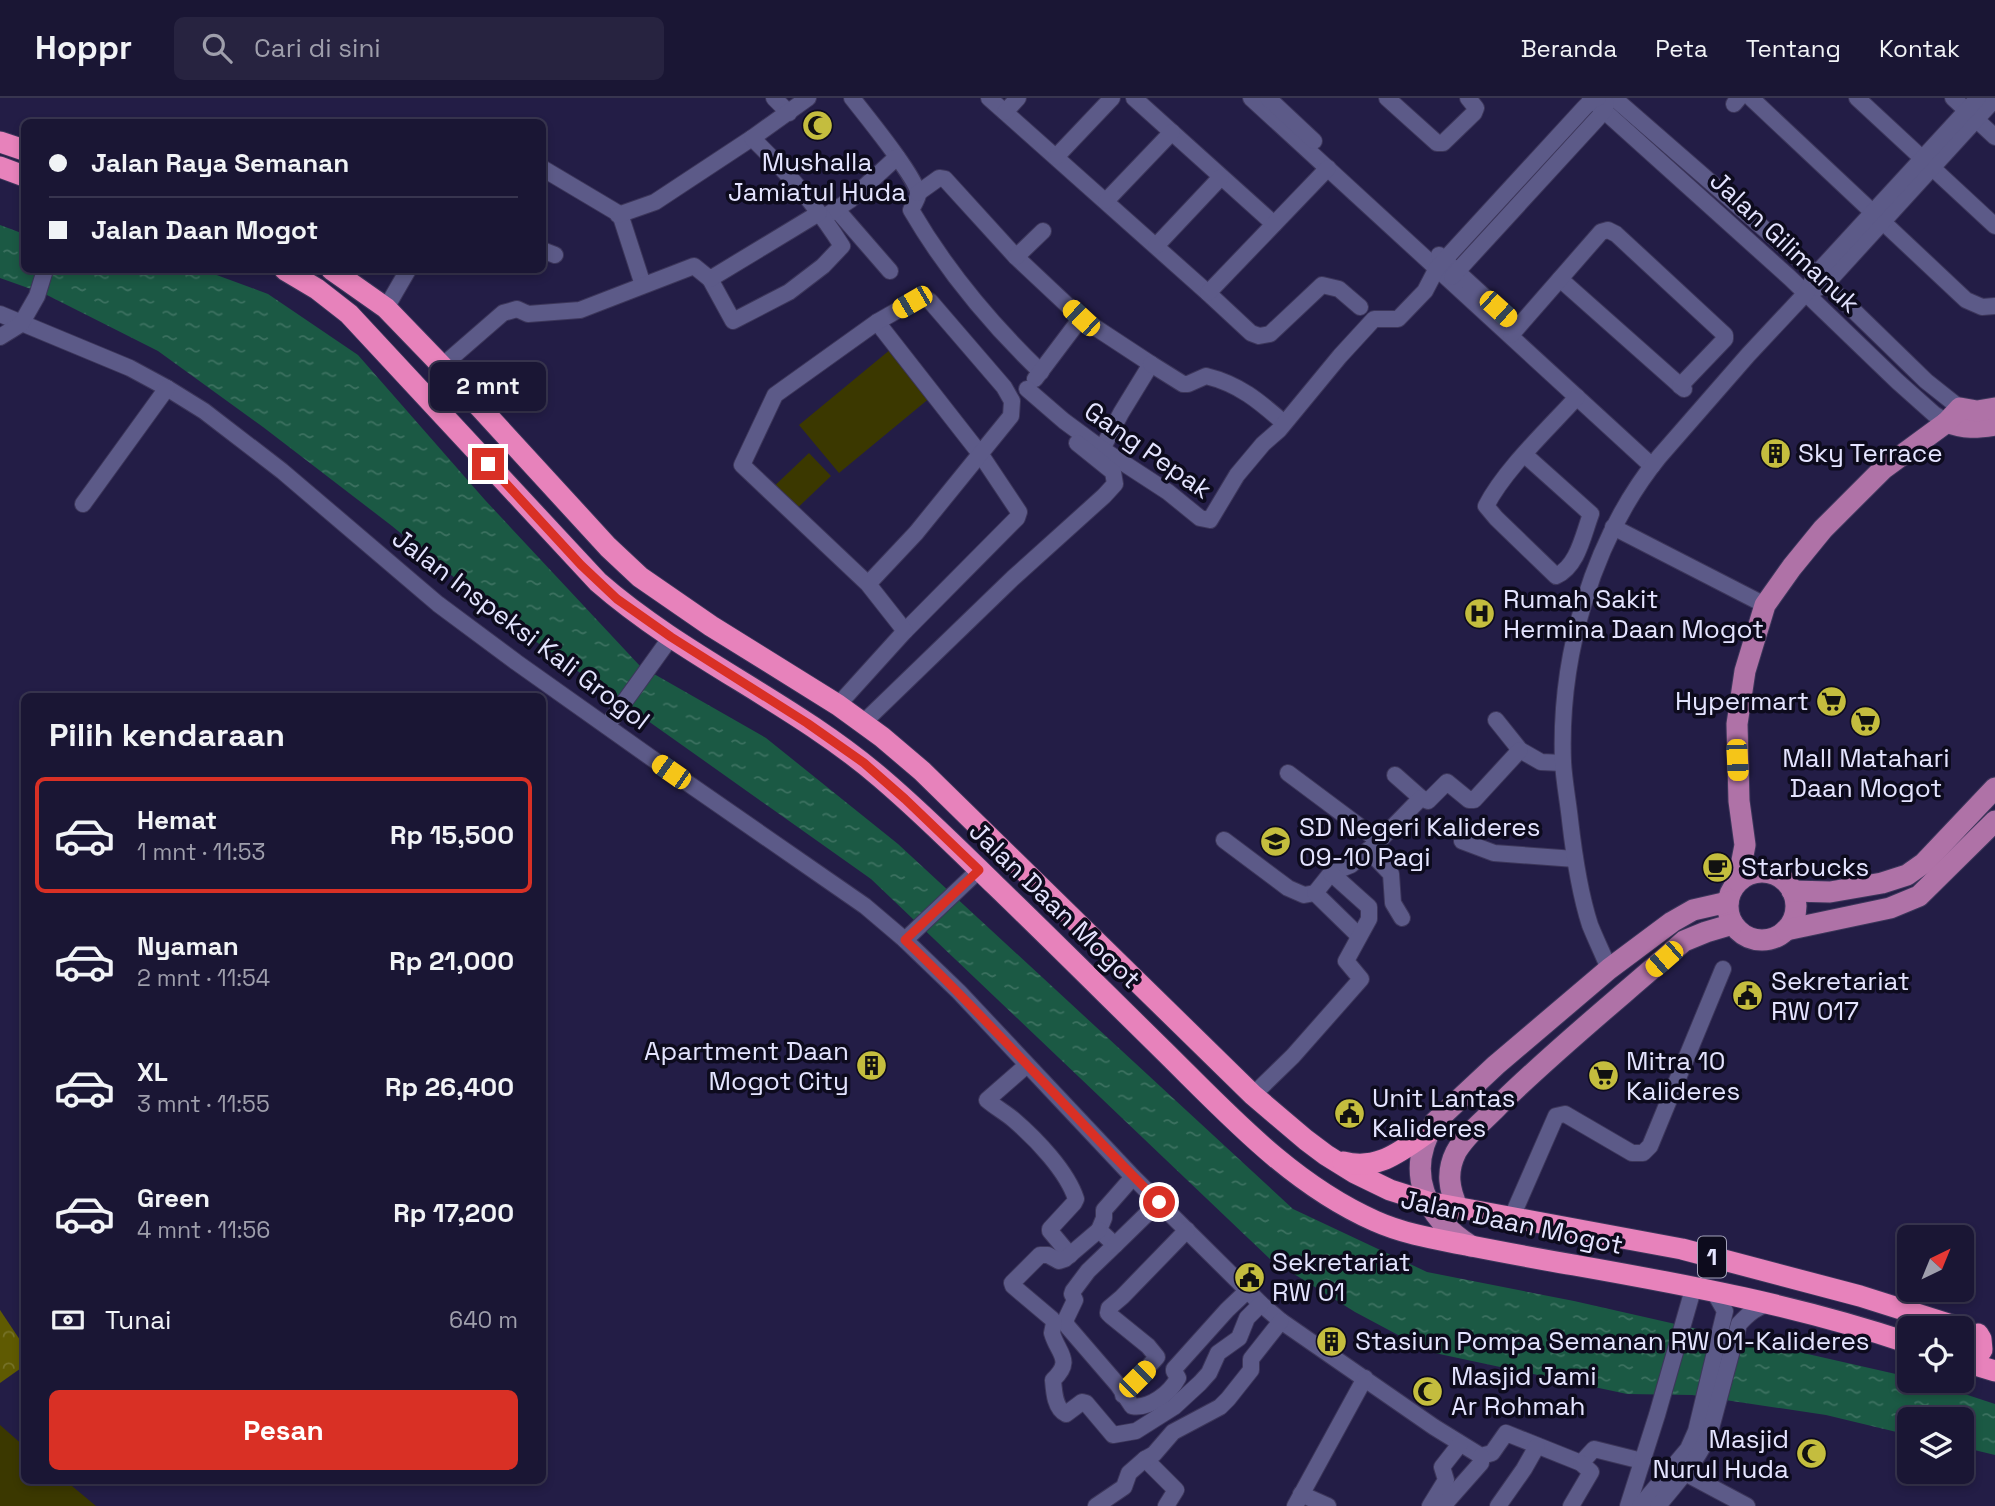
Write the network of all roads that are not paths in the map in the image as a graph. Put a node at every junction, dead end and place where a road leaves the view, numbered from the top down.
1 (774, 98) edge
2 (808, 98) edge
3 (852, 98) edge
4 (989, 98) edge
5 (1018, 98) edge
6 (1112, 98) edge
7 (1134, 98) edge
8 (1251, 98) edge
9 (1268, 98) edge
10 (1387, 98) edge
11 (1614, 98) edge
12 (1751, 98) edge
13 (1857, 98) edge
14 (1953, 98) edge
15 (1979, 98) edge
16 (1995, 99) edge
17 (1472, 103) edge
18 (1595, 105) edge
19 (1005, 112) junction
20 (789, 113) junction
21 (1971, 115) junction
22 (1171, 132) junction
23 (1995, 137) edge
24 (752, 138) junction
25 (0, 142) edge
26 (21, 149) edge
27 (897, 157) junction
28 (1056, 157) junction
29 (1927, 163) junction
30 (0, 167) edge
31 (1328, 168) junction
32 (546, 170) edge
33 (21, 175) edge
34 (1221, 177) junction
35 (918, 193) junction
36 (1106, 201) junction
37 (826, 214) junction
38 (618, 215) junction
39 (1878, 217) junction
40 (1273, 224) junction
41 (1995, 226) edge
42 (1042, 230) dead end
43 (1156, 246) junction
44 (1432, 256) junction
45 (1016, 257) junction
46 (890, 271) dead end
47 (44, 273) edge
48 (290, 273) edge
49 (305, 273) edge
50 (336, 273) edge
51 (406, 273) edge
52 (1453, 276) junction
53 (710, 279) junction
54 (1560, 279) junction
55 (1821, 279) junction
56 (643, 285) junction
57 (317, 289) junction
58 (1425, 291) junction
59 (1208, 293) junction
60 (1806, 293) junction
61 (1995, 306) edge
62 (1360, 307) dead end
63 (386, 308) junction
64 (0, 314) edge
65 (1081, 318) junction
66 (877, 322) junction
67 (21, 324) junction
68 (1515, 331) junction
69 (0, 337) edge
70 (1151, 364) junction
71 (442, 366) junction
72 (1041, 372) junction
73 (167, 388) junction
74 (1027, 389) junction
75 (1577, 397) junction
76 (1995, 408) edge
77 (1954, 415) junction
78 (1284, 423) junction
79 (1995, 425) edge
80 (1102, 449) junction
81 (981, 455) junction
82 (1525, 455) junction
83 (1656, 461) junction
84 (83, 504) dead end
85 (1614, 527) junction
86 (867, 584) junction
87 (1765, 606) junction
88 (905, 631) junction
89 (669, 640) junction
90 (838, 705) junction
91 (1496, 720) dead end
92 (863, 723) junction
93 (609, 724) junction
94 (1520, 750) junction
95 (1563, 763) junction
96 (1288, 773) dead end
97 (1395, 775) dead end
98 (1995, 788) edge
99 (1420, 798) junction
100 (1995, 821) edge
101 (1224, 840) dead end
102 (1462, 841) dead end
103 (1373, 845) junction
104 (1745, 845) junction
105 (1575, 859) junction
106 (1761, 872) junction
107 (1331, 873) junction
108 (973, 876) junction
109 (1738, 881) junction
110 (1792, 891) junction
111 (1315, 893) junction
112 (1728, 902) junction
113 (1402, 918) dead end
114 (1733, 924) junction
115 (1786, 930) junction
116 (1359, 936) junction
117 (908, 937) junction
118 (1116, 960) junction
119 (1609, 969) junction
120 (1723, 969) dead end
121 (1133, 976) junction
122 (1094, 982) junction
123 (1111, 999) junction
124 (1027, 1065) junction
125 (1496, 1065) junction
126 (1518, 1087) junction
127 (1253, 1095) junction
128 (1429, 1132) junction
129 (1334, 1160) junction
130 (1133, 1177) junction
131 (1159, 1202) junction
132 (1428, 1202) junction
133 (1458, 1209) junction
134 (1511, 1219) junction
135 (1099, 1230) junction
136 (1187, 1230) junction
137 (1115, 1245) junction
138 (1471, 1246) junction
139 (1070, 1255) junction
140 (1693, 1286) junction
141 (1247, 1291) junction
142 (1714, 1292) junction
143 (1770, 1303) junction
144 (1261, 1304) junction
145 (1922, 1316) edge
146 (1282, 1321) junction
147 (1731, 1322) junction
148 (1974, 1333) edge
149 (1897, 1340) edge
150 (1974, 1360) edge
151 (1974, 1364) edge
152 (1995, 1371) edge
153 (1365, 1378) junction
154 (1123, 1395) junction
155 (1705, 1423) junction
156 (1136, 1431) junction
157 (1460, 1444) junction
158 (1537, 1446) junction
159 (1150, 1457) junction
160 (1481, 1457) junction
161 (1642, 1461) junction
162 (1581, 1463) junction
163 (1685, 1473) junction
164 (1298, 1500) edge
165 (1096, 1506) edge
166 (1166, 1506) edge
167 (1328, 1506) edge
168 (1430, 1506) edge
169 (1443, 1506) edge
170 (1499, 1506) edge
171 (1571, 1506) edge
172 (1628, 1506) edge
173 (1640, 1506) edge
174 (1658, 1506) edge
175 (1748, 1506) edge

1 - 20 street
2 - 20 street
3 - 27 street
4 - 19 street
5 - 19 street
6 - 28 street
7 - 22 street
8 - 31 street
9 - 44 street
10 - 17 street
11 - 55 street, Jalan Gilimanuk
12 - 39 street
13 - 29 street
14 - 21 street
15 - 21 street
16 - 21 street
18 - 44 street
18 - 52 street
18 - 60 street, Jalan Gilimanuk
19 - 28 street
20 - 24 street
21 - 23 street
21 - 29 street
22 - 34 street
22 - 36 street
24 - 37 street
24 - 38 street
25 - 26 highway
27 - 35 street
27 - 37 street
28 - 36 street
29 - 39 street
29 - 41 street
30 - 33 highway
31 - 40 street
31 - 44 street
32 - 38 street
34 - 40 street
34 - 43 street
35 - 45 street
35 - 72 street
36 - 43 street
37 - 46 street
37 - 53 street
37 - 53 street
38 - 56 street
39 - 55 street
39 - 61 street
40 - 59 street
42 - 45 street
43 - 59 street
44 - 52 street
44 - 58 street
45 - 65 street
47 - 67 street
48 - 57 highway, Jalan Daan Mogot / 1
49 - 57 highway
50 - 63 highway, Jalan Daan Mogot / 1
51 - 63 street
52 - 58 street
52 - 68 street
53 - 56 street
54 - 54 street
54 - 68 street
55 - 60 street
55 - 77 street, Jalan Gilimanuk
56 - 71 street
57 - 89 highway, Jalan Daan Mogot / 1
58 - 78 street, Gang Pepak
59 - 62 street
60 - 77 street, Jalan Gilimanuk
60 - 83 street
63 - 71 highway, Jalan Daan Mogot / 1
64 - 67 street, Jalan Inspeksi Kali Grogol
65 - 70 street
65 - 72 street
66 - 81 street
66 - 81 street
66 - 86 street
67 - 69 street
67 - 73 street, Jalan Inspeksi Kali Grogol
68 - 75 street
68 - 83 street
70 - 78 street
70 - 80 street
71 - 90 highway, Jalan Daan Mogot / 1
72 - 74 street
73 - 84 street
73 - 93 street, Jalan Inspeksi Kali Grogol
74 - 80 street, Gang Pepak
74 - 92 street
75 - 82 street
75 - 83 street
76 - 77 main road
77 - 79 main road
77 - 87 main road
78 - 80 street, Gang Pepak
81 - 86 street
81 - 88 street
82 - 82 street
83 - 85 street
85 - 87 street
85 - 95 street
86 - 88 street
87 - 104 main road
88 - 90 street
89 - 93 street
89 - 108 highway, Jalan Daan Mogot / 1
90 - 92 highway, Jalan Daan Mogot / 1
91 - 94 street
92 - 118 highway, Jalan Daan Mogot / 1
93 - 117 street, Jalan Inspeksi Kali Grogol
94 - 95 street
94 - 99 street
95 - 105 street
96 - 103 street
97 - 99 street
98 - 110 main road
99 - 103 street
100 - 115 main road
101 - 111 street
102 - 105 street
103 - 107 street
103 - 113 street
104 - 106 main road
104 - 109 main road
105 - 119 street
106 - 109 main road
106 - 110 main road
107 - 111 street
107 - 116 street
108 - 117 street
108 - 122 highway, Jalan Daan Mogot / 1
109 - 112 main road
110 - 115 main road
111 - 116 street
112 - 114 main road
112 - 119 main road
114 - 115 main road
114 - 126 main road
116 - 127 street
117 - 124 street, Jalan Inspeksi Kali Grogol
118 - 121 highway, Jalan Daan Mogot / 1
118 - 122 highway
119 - 125 main road
120 - 134 street
121 - 123 highway
121 - 127 highway, Jalan Daan Mogot / 1
122 - 123 highway, Jalan Daan Mogot / 1
123 - 138 highway, Jalan Daan Mogot / 1
124 - 130 street, Jalan Inspeksi Kali Grogol
124 - 139 street
125 - 126 main road
125 - 128 main road
126 - 133 main road
127 - 129 highway, Jalan Daan Mogot / 1
128 - 129 highway
128 - 132 main road
129 - 132 highway, Jalan Daan Mogot / 1
130 - 131 street, Jalan Inspeksi Kali Grogol
130 - 135 street
131 - 136 street, Jalan Inspeksi Kali Grogol
131 - 137 street
132 - 133 highway, Jalan Daan Mogot / 1
132 - 138 main road
133 - 134 highway, Jalan Daan Mogot / 1
134 - 145 highway, Jalan Daan Mogot / 1
135 - 137 street
135 - 139 street
136 - 141 street, Jalan Inspeksi Kali Grogol
136 - 154 street
137 - 154 street
138 - 140 highway, Jalan Daan Mogot / 1
139 - 156 street
140 - 142 highway, Jalan Daan Mogot / 1
140 - 161 street
141 - 144 street, Jalan Inspeksi Kali Grogol
141 - 154 street
142 - 143 highway, Jalan Daan Mogot / 1
142 - 147 street
143 - 147 street
143 - 149 highway, Jalan Daan Mogot / 1
144 - 146 street, Jalan Inspeksi Kali Grogol
144 - 156 street
146 - 153 street, Jalan Inspeksi Kali Grogol
146 - 159 street
147 - 155 street
148 - 150 highway
151 - 152 highway
153 - 157 street, Jalan Inspeksi Kali Grogol
153 - 164 street
155 - 163 street
155 - 173 street
156 - 159 street
157 - 160 street, Jalan Inspeksi Kali Grogol
157 - 168 street
158 - 160 street
158 - 162 street
158 - 170 street
159 - 165 street
159 - 166 street
160 - 169 street
161 - 162 street
161 - 172 street
162 - 171 street
163 - 174 street
163 - 175 street
164 - 167 street

